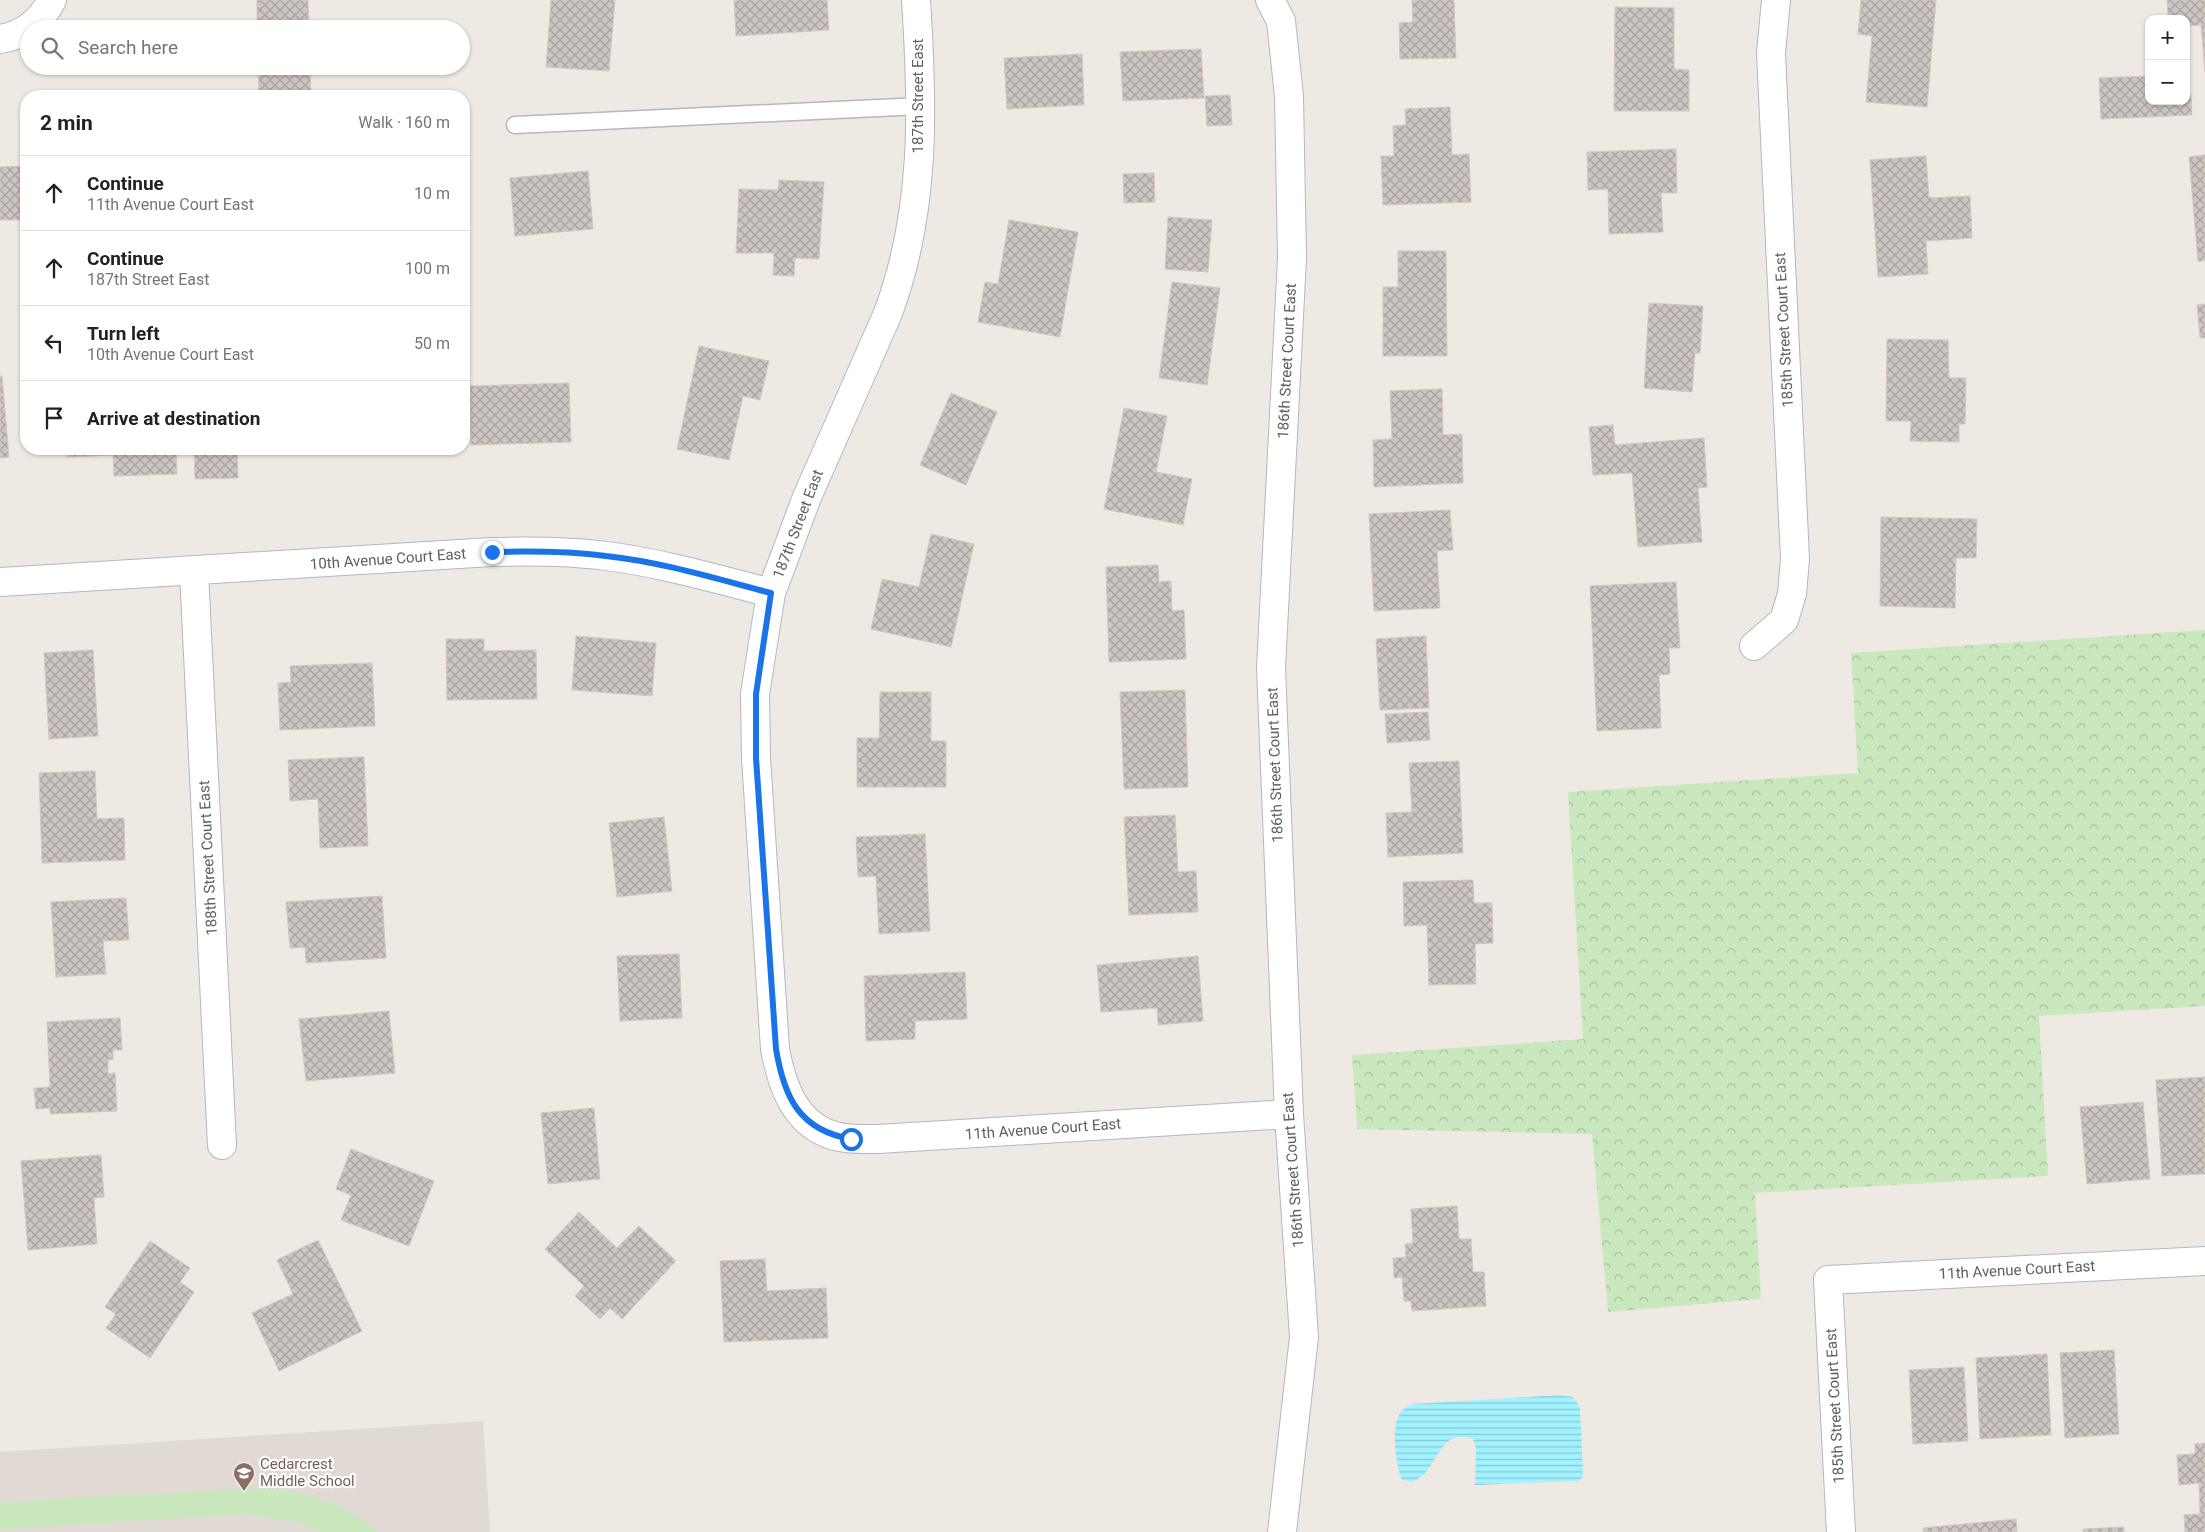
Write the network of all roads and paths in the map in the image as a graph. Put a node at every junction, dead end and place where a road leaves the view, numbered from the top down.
1 (916, 0) edge
2 (1270, 0) edge
3 (1776, 0) edge
4 (49, 5) edge
5 (36, 20) edge
6 (20, 32) edge
7 (0, 39) edge
8 (921, 106) junction
9 (515, 125) dead end
10 (194, 572) junction
11 (0, 582) edge
12 (771, 593) junction
13 (1754, 646) dead end
14 (1289, 1114) junction
15 (804, 1116) joint
16 (222, 1145) dead end
17 (2205, 1261) edge
18 (1828, 1280) joint
19 (1282, 1532) edge
20 (1827, 1532) edge
21 (1841, 1532) edge

1 - 8 street, 187th Street East
2 - 14 street, 186th Street Court East
3 - 13 street, 185th Street Court East
4 - 5 street
6 - 7 street
8 - 9 lane
8 - 12 street, 187th Street East
10 - 11 street, 10th Avenue Court East
10 - 12 street, 10th Avenue Court East
10 - 16 street, 188th Street Court East
12 - 15 street, 187th Street East
14 - 15 street, 11th Avenue Court East
14 - 19 street, 186th Street Court East
17 - 18 street, 11th Avenue Court East
18 - 21 street, 185th Street Court East
20 - 21 street

